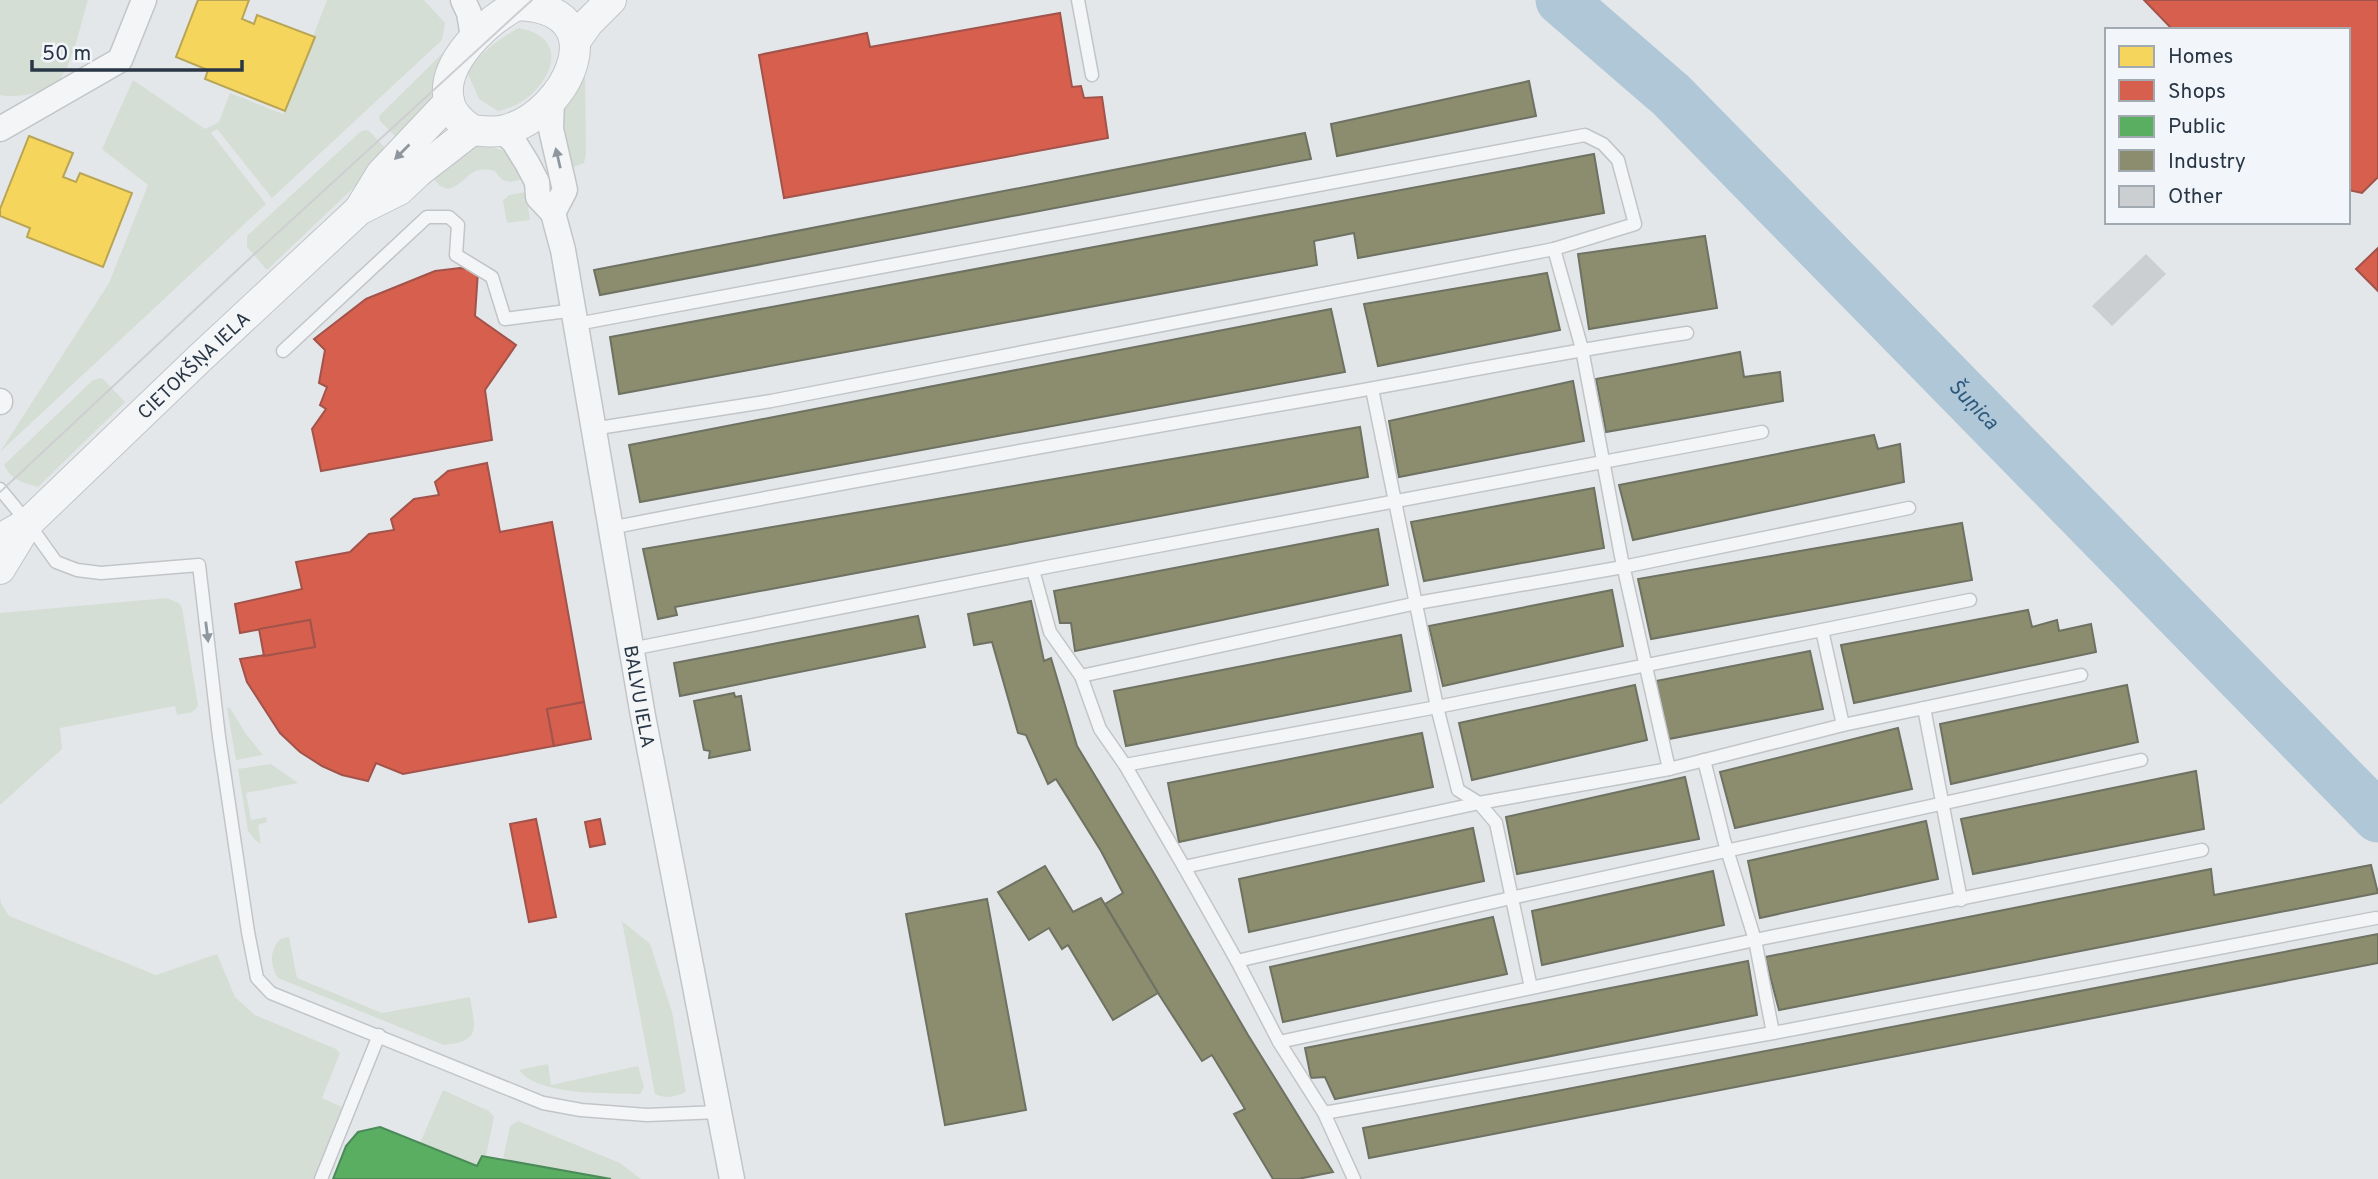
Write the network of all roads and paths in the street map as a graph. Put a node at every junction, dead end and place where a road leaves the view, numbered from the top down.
1 (144, 0) edge
2 (463, 0) edge
3 (611, 0) edge
4 (1079, 0) edge
5 (514, 3) edge
6 (558, 6) edge
7 (473, 37) junction
8 (576, 40) junction
9 (1092, 75) dead end
10 (552, 100) junction
11 (449, 103) junction
12 (0, 129) edge
13 (472, 130) junction
14 (503, 131) junction
15 (359, 210) junction
16 (553, 213) junction
17 (1553, 249) junction
18 (576, 317) junction
19 (1687, 333) dead end
20 (1582, 349) junction
21 (283, 351) dead end
22 (1372, 388) junction
23 (592, 429) junction
24 (1762, 432) dead end
25 (1603, 463) junction
26 (0, 489) edge
27 (1395, 502) junction
28 (1909, 508) dead end
29 (28, 523) junction
30 (610, 528) junction
31 (0, 538) edge
32 (1623, 567) junction
33 (0, 569) edge
34 (1033, 570) junction
35 (1970, 600) dead end
36 (1417, 604) junction
37 (1822, 630) junction
38 (631, 649) junction
39 (1646, 666) junction
40 (1081, 676) junction
41 (2081, 676) dead end
42 (1437, 707) junction
43 (1924, 708) junction
44 (1843, 725) junction
45 (1704, 760) junction
46 (2141, 760) dead end
47 (1125, 765) junction
48 (1669, 769) junction
49 (1479, 803) junction
50 (1943, 805) junction
51 (2202, 850) dead end
52 (1728, 851) junction
53 (1184, 867) junction
54 (1511, 898) junction
55 (1961, 900) junction
56 (2376, 918) dead end
57 (1755, 940) junction
58 (1237, 961) junction
59 (1531, 988) junction
60 (1773, 1033) junction
61 (380, 1035) junction
62 (1279, 1042) junction
63 (719, 1112) junction
64 (1324, 1112) junction
65 (321, 1179) edge
66 (732, 1179) edge
67 (1354, 1179) edge

1 - 12 street
2 - 7 street
3 - 8 street
4 - 9 lane
5 - 6 street
5 - 7 street
6 - 8 street
7 - 11 street
8 - 10 street
10 - 14 street
16 -> 10 street
11 - 13 street
11 -> 15 street, CIETOKŠŅA IELA
13 - 14 street
13 - 15 street, CIETOKŠŅA IELA
14 - 16 street, BALVU IELA
15 - 29 street, CIETOKŠŅA IELA
16 - 18 street, BALVU IELA
17 - 18 lane
17 - 20 lane
17 - 23 lane
18 - 21 lane
18 - 23 street, BALVU IELA
19 - 20 lane
20 - 22 lane
20 - 25 lane
22 - 27 lane
22 - 30 lane
23 - 30 street, BALVU IELA
24 - 25 lane
25 - 27 lane
25 - 32 lane
26 - 29 lane
27 - 34 lane
27 - 36 lane
28 - 32 lane
29 - 31 street, CIETOKŠŅA IELA
29 - 33 street, CIETOKŠŅA IELA
29 -> 61 lane
30 - 38 street, BALVU IELA
32 - 36 lane
32 - 39 lane
34 - 38 lane
34 - 40 lane
35 - 37 lane
36 - 40 lane
36 - 42 lane
37 - 39 lane
37 - 44 lane
38 - 63 street, BALVU IELA
39 - 42 lane
39 - 48 lane
40 - 47 lane
41 - 43 lane
42 - 47 lane
42 - 49 lane
43 - 44 lane
43 - 50 lane
44 - 45 lane
45 - 48 lane
45 - 52 lane
46 - 50 lane
47 - 53 lane
48 - 49 lane
49 - 53 lane
49 - 54 lane
50 - 52 lane
50 - 55 lane
51 - 55 lane
52 - 54 lane
52 - 57 lane
53 - 58 lane
54 - 58 lane
54 - 59 lane
55 - 57 lane
56 - 60 lane
57 - 59 lane
57 - 60 lane
58 - 62 lane
59 - 62 lane
60 - 64 lane
61 - 63 lane
61 - 65 lane
62 - 64 lane
63 - 66 street, BALVU IELA
64 - 67 lane

